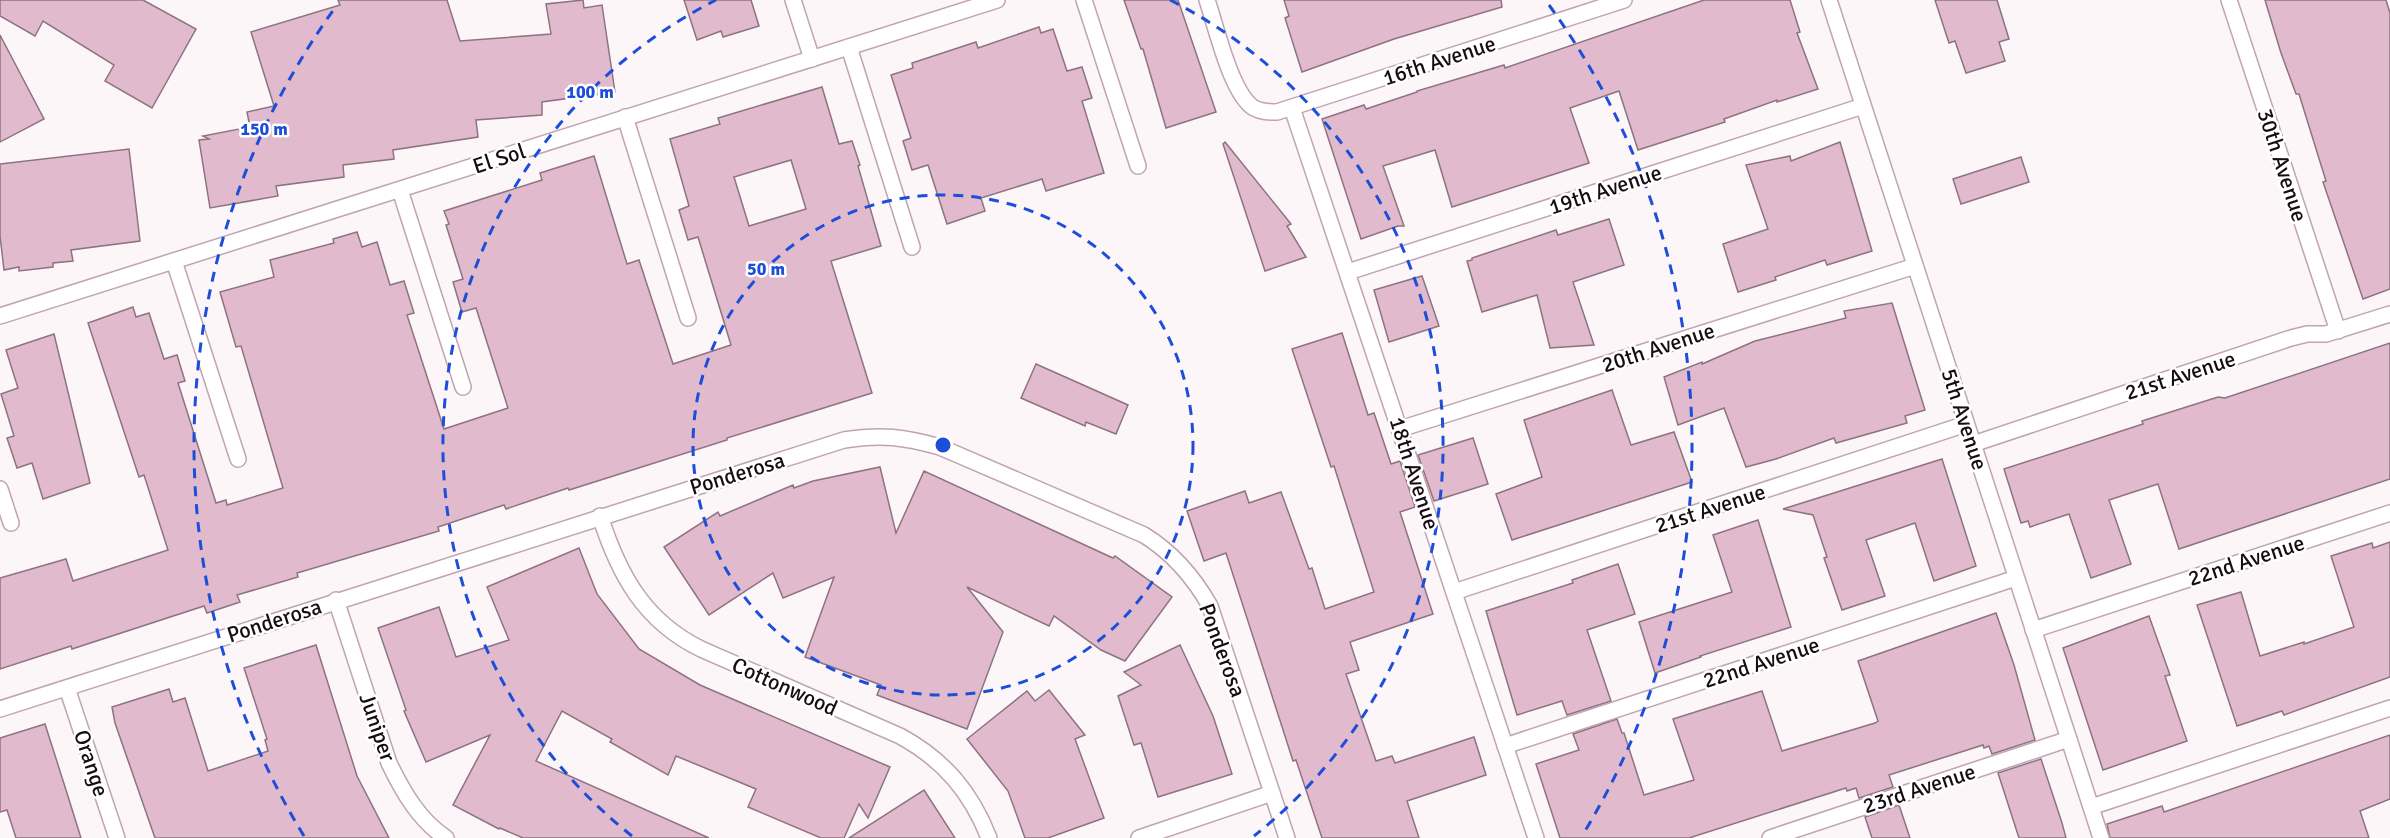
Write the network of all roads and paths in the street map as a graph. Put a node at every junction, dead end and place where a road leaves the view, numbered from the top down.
1 (793, 0) edge
2 (997, 0) edge
3 (1084, 0) edge
4 (1207, 0) edge
5 (1624, 0) edge
6 (1828, 0) edge
7 (2229, 0) edge
8 (849, 47) junction
9 (812, 59) junction
10 (1863, 106) junction
11 (1292, 108) junction
12 (625, 117) junction
13 (1138, 166) dead end
14 (400, 190) junction
15 (912, 247) dead end
16 (174, 261) junction
17 (1915, 266) junction
18 (1348, 272) junction
19 (2390, 314) edge
20 (0, 316) edge
21 (688, 318) dead end
22 (2338, 331) junction
23 (463, 387) dead end
24 (1966, 424) junction
25 (1400, 429) junction
26 (1973, 444) junction
27 (238, 459) dead end
28 (0, 489) edge
29 (2390, 513) edge
30 (600, 516) junction
31 (11, 523) dead end
32 (2016, 578) junction
33 (1454, 592) junction
34 (336, 600) junction
35 (2033, 630) junction
36 (67, 688) junction
37 (2390, 708) edge
38 (0, 709) edge
39 (2068, 739) junction
40 (1505, 746) junction
41 (1272, 793) junction
42 (2091, 807) junction
43 (117, 838) edge
44 (446, 838) edge
45 (989, 838) edge
46 (1139, 838) edge
47 (1287, 838) edge
48 (1536, 838) edge
49 (1770, 838) edge
50 (2101, 838) edge

1 - 9 lane
2 - 8 lane, El Sol
3 - 13 lane
4 - 11 lane, 16th Avenue
5 - 11 lane, 16th Avenue
6 - 10 lane, 5th Avenue
7 - 22 lane, 30th Avenue
8 - 9 lane, El Sol
8 - 15 lane
9 - 12 lane, El Sol
10 - 17 lane, 5th Avenue
10 - 18 lane, 19th Avenue
11 - 18 lane, 18th Avenue
12 - 14 lane, El Sol
12 - 21 lane
14 - 16 lane, El Sol
14 - 23 lane
16 - 20 lane, El Sol
16 - 27 lane
17 - 24 lane, 5th Avenue
17 - 25 lane, 20th Avenue
18 - 25 lane, 18th Avenue
19 - 22 lane, 21st Avenue
22 - 26 lane, 21st Avenue
24 - 26 lane, 5th Avenue
24 - 33 lane, 21st Avenue
25 - 33 lane, 18th Avenue
26 - 32 lane, 5th Avenue
28 - 31 lane
29 - 35 lane, 22nd Avenue
30 - 34 lane, Ponderosa
30 - 41 lane, Ponderosa
30 - 45 lane, Cottonwood
32 - 35 lane, 5th Avenue
32 - 40 lane, 22nd Avenue
33 - 40 lane, 18th Avenue
34 - 36 lane, Ponderosa
34 - 44 lane, Juniper
35 - 39 lane, 5th Avenue
36 - 38 lane, Ponderosa
36 - 43 lane, Orange
37 - 42 lane
39 - 42 lane, 5th Avenue
39 - 49 lane, 23rd Avenue
40 - 48 lane, 18th Avenue
41 - 46 lane
41 - 47 lane, Ponderosa
42 - 50 lane, 5th Avenue

